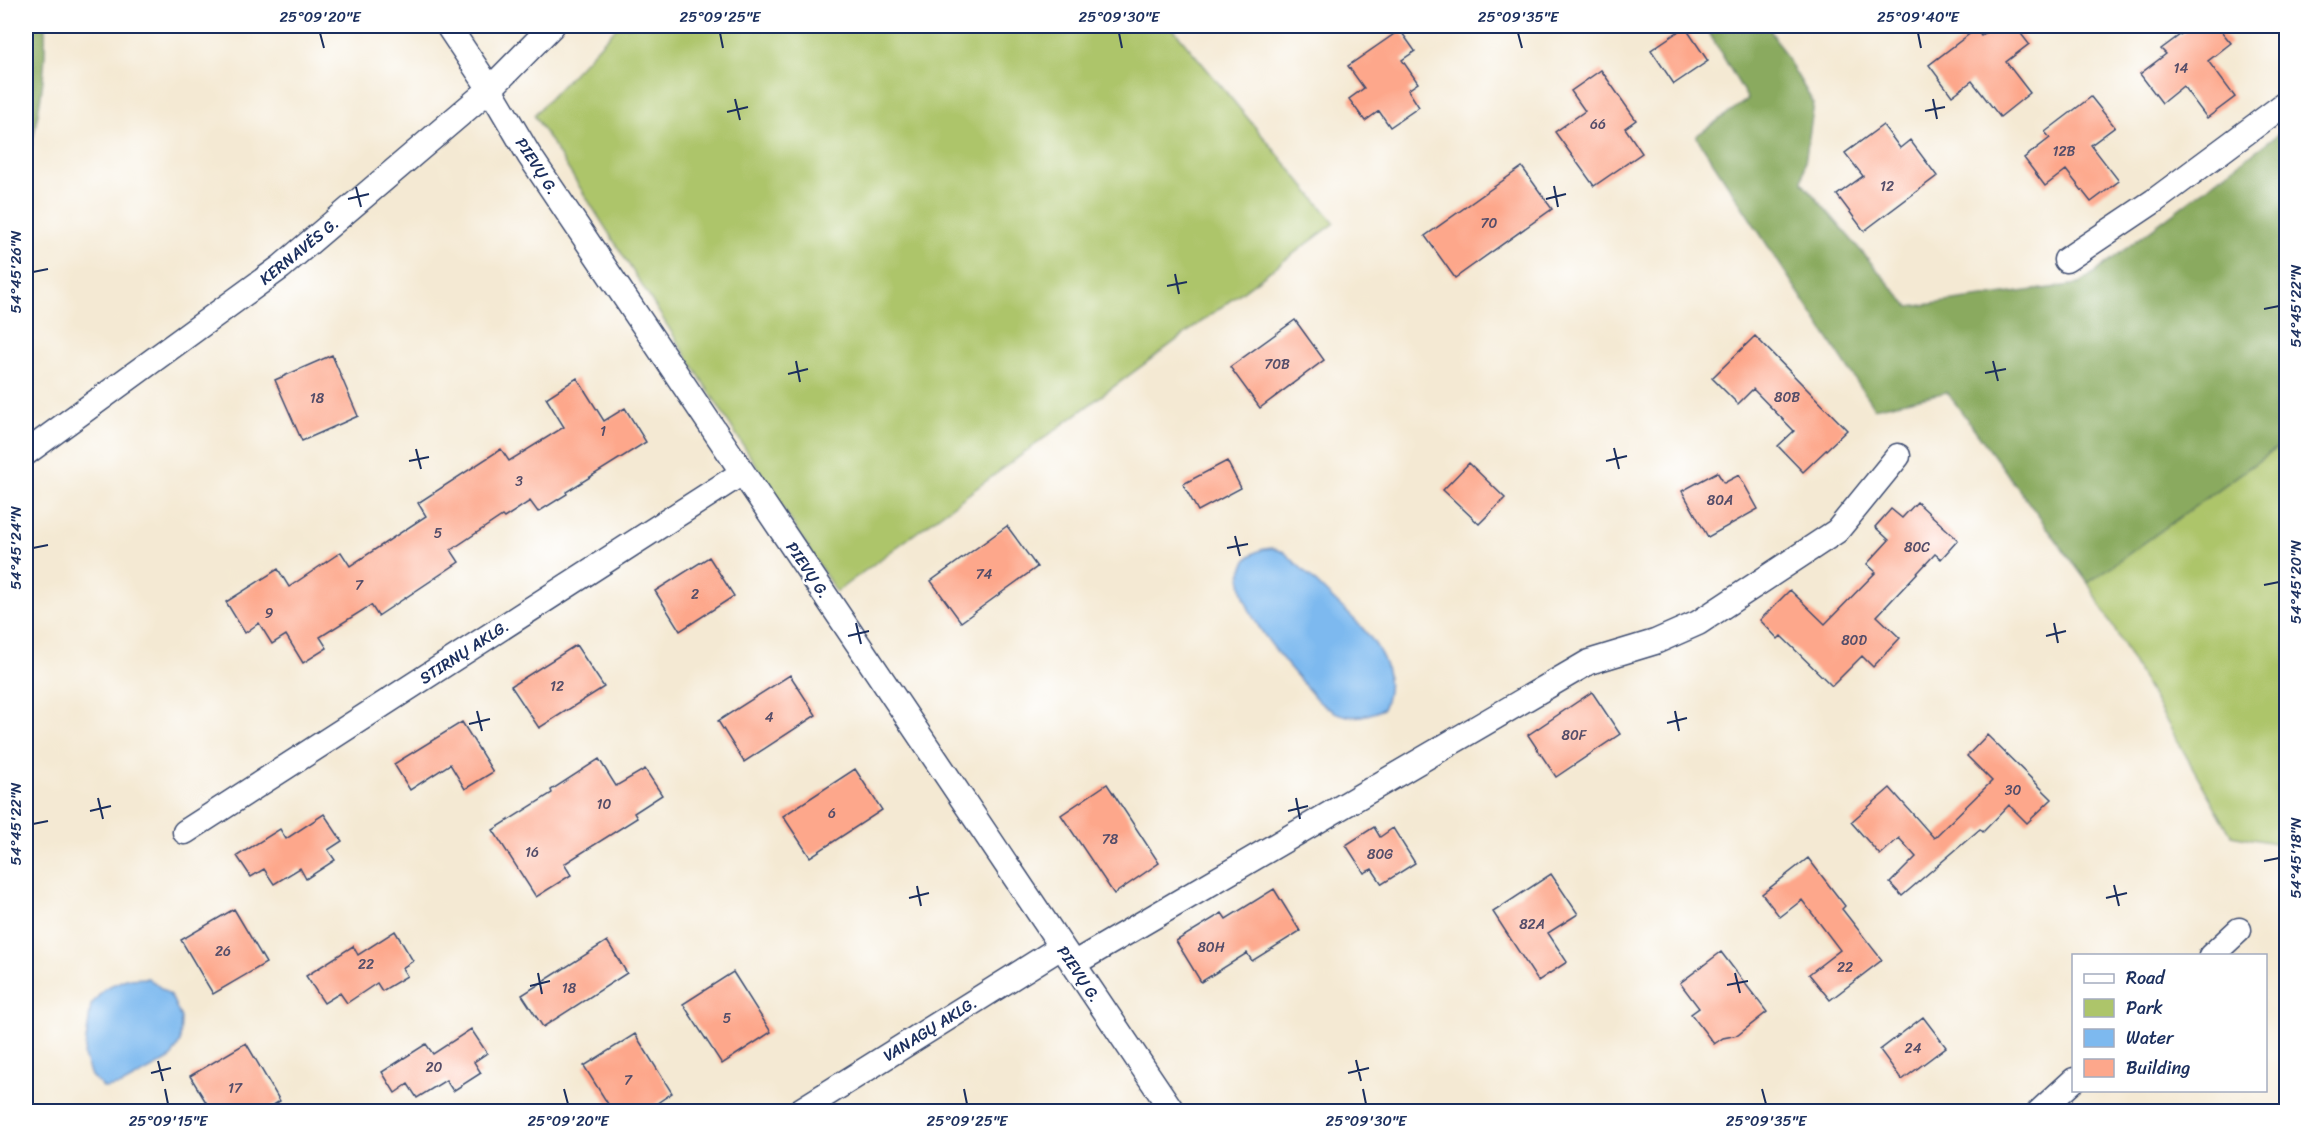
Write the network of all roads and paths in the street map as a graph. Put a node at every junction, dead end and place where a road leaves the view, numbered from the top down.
1 (448, 26) edge
2 (552, 26) edge
3 (490, 89) junction
4 (2286, 103) edge
5 (2066, 260) dead end
6 (26, 453) edge
7 (1898, 456) dead end
8 (742, 473) junction
9 (185, 832) dead end
10 (2239, 930) dead end
11 (2213, 954) edge
12 (1067, 956) junction
13 (2072, 1081) edge
14 (798, 1112) edge
15 (1173, 1112) edge
16 (2039, 1112) edge

1 - 3 street, PIEVŲ G.
2 - 3 street, KERNAVĖS G.
3 - 6 street, KERNAVĖS G.
3 - 8 street, PIEVŲ G.
4 - 5 street
7 - 12 street, VANAGŲ AKLG.
8 - 9 street, STIRNŲ AKLG.
8 - 12 street, PIEVŲ G.
10 - 11 street
12 - 14 street, VANAGŲ AKLG.
12 - 15 street, PIEVŲ G.
13 - 16 street

